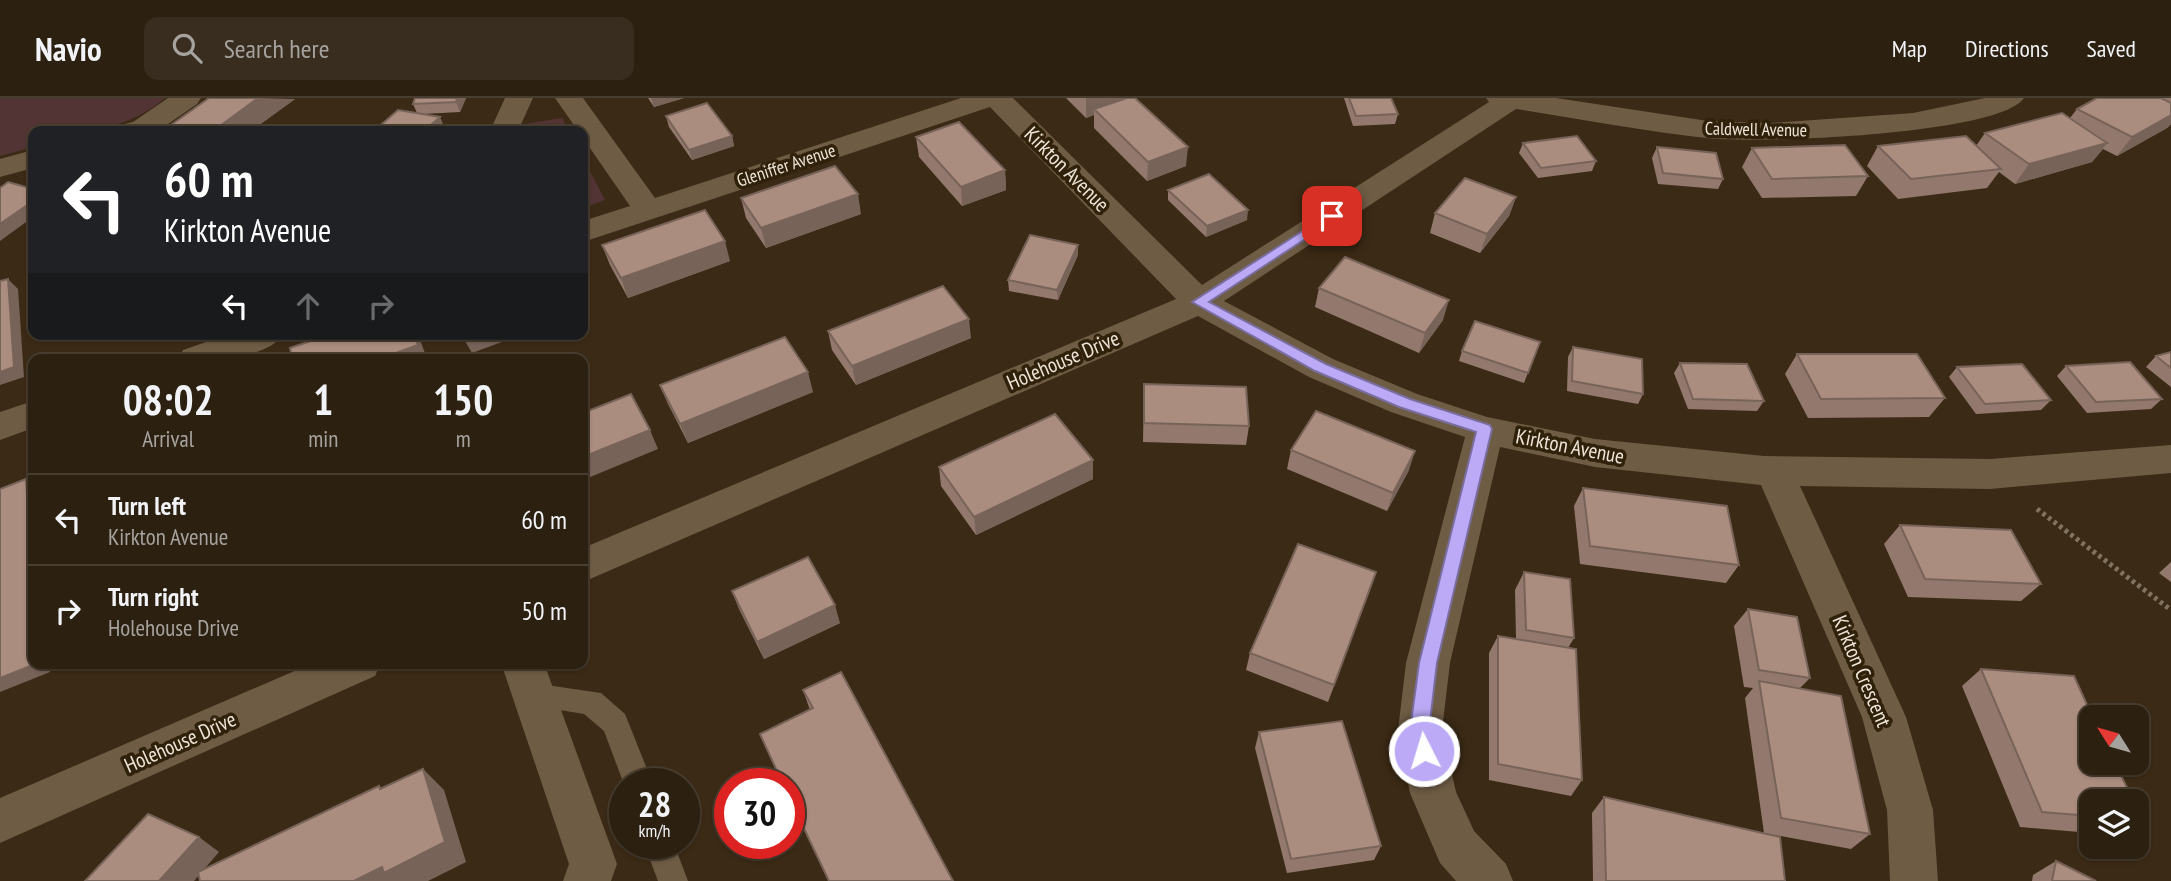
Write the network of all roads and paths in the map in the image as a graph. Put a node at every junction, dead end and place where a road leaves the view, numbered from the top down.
1 (187, 98) edge
2 (519, 98) edge
3 (569, 98) edge
4 (989, 98) edge
5 (997, 98) edge
6 (2010, 98) edge
7 (1508, 99) edge
8 (146, 126) edge
9 (506, 126) edge
10 (28, 160) edge
11 (0, 168) edge
12 (649, 211) junction
13 (588, 230) edge
14 (1199, 302) junction
15 (249, 340) edge
16 (209, 354) edge
17 (28, 416) edge
18 (0, 426) edge
19 (1485, 429) junction
20 (2171, 459) edge
21 (1774, 471) junction
22 (1990, 474) junction
23 (588, 564) edge
24 (2171, 610) edge
25 (346, 669) edge
26 (527, 679) edge
27 (632, 768) edge
28 (0, 821) edge
29 (665, 859) edge
30 (587, 881) edge
31 (673, 881) edge
32 (1489, 881) edge
33 (1914, 881) edge

1 - 8 street
2 - 9 street
3 - 12 street
4 - 12 street, Gleniffer Avenue
5 - 14 street, Kirkton Avenue
6 - 7 street, Caldwell Avenue
7 - 14 street, Holehouse Drive
10 - 11 street
12 - 13 street, Gleniffer Avenue
14 - 19 street, Kirkton Avenue
14 - 23 street, Holehouse Drive
15 - 16 street
17 - 18 street
19 - 21 street, Kirkton Avenue
19 - 32 street
20 - 22 street, Kirkton Avenue
21 - 22 street, Kirkton Avenue
21 - 33 street, Kirkton Crescent
22 - 24 path
25 - 28 street, Holehouse Drive
26 - 27 lane
26 - 30 street
29 - 31 lane

